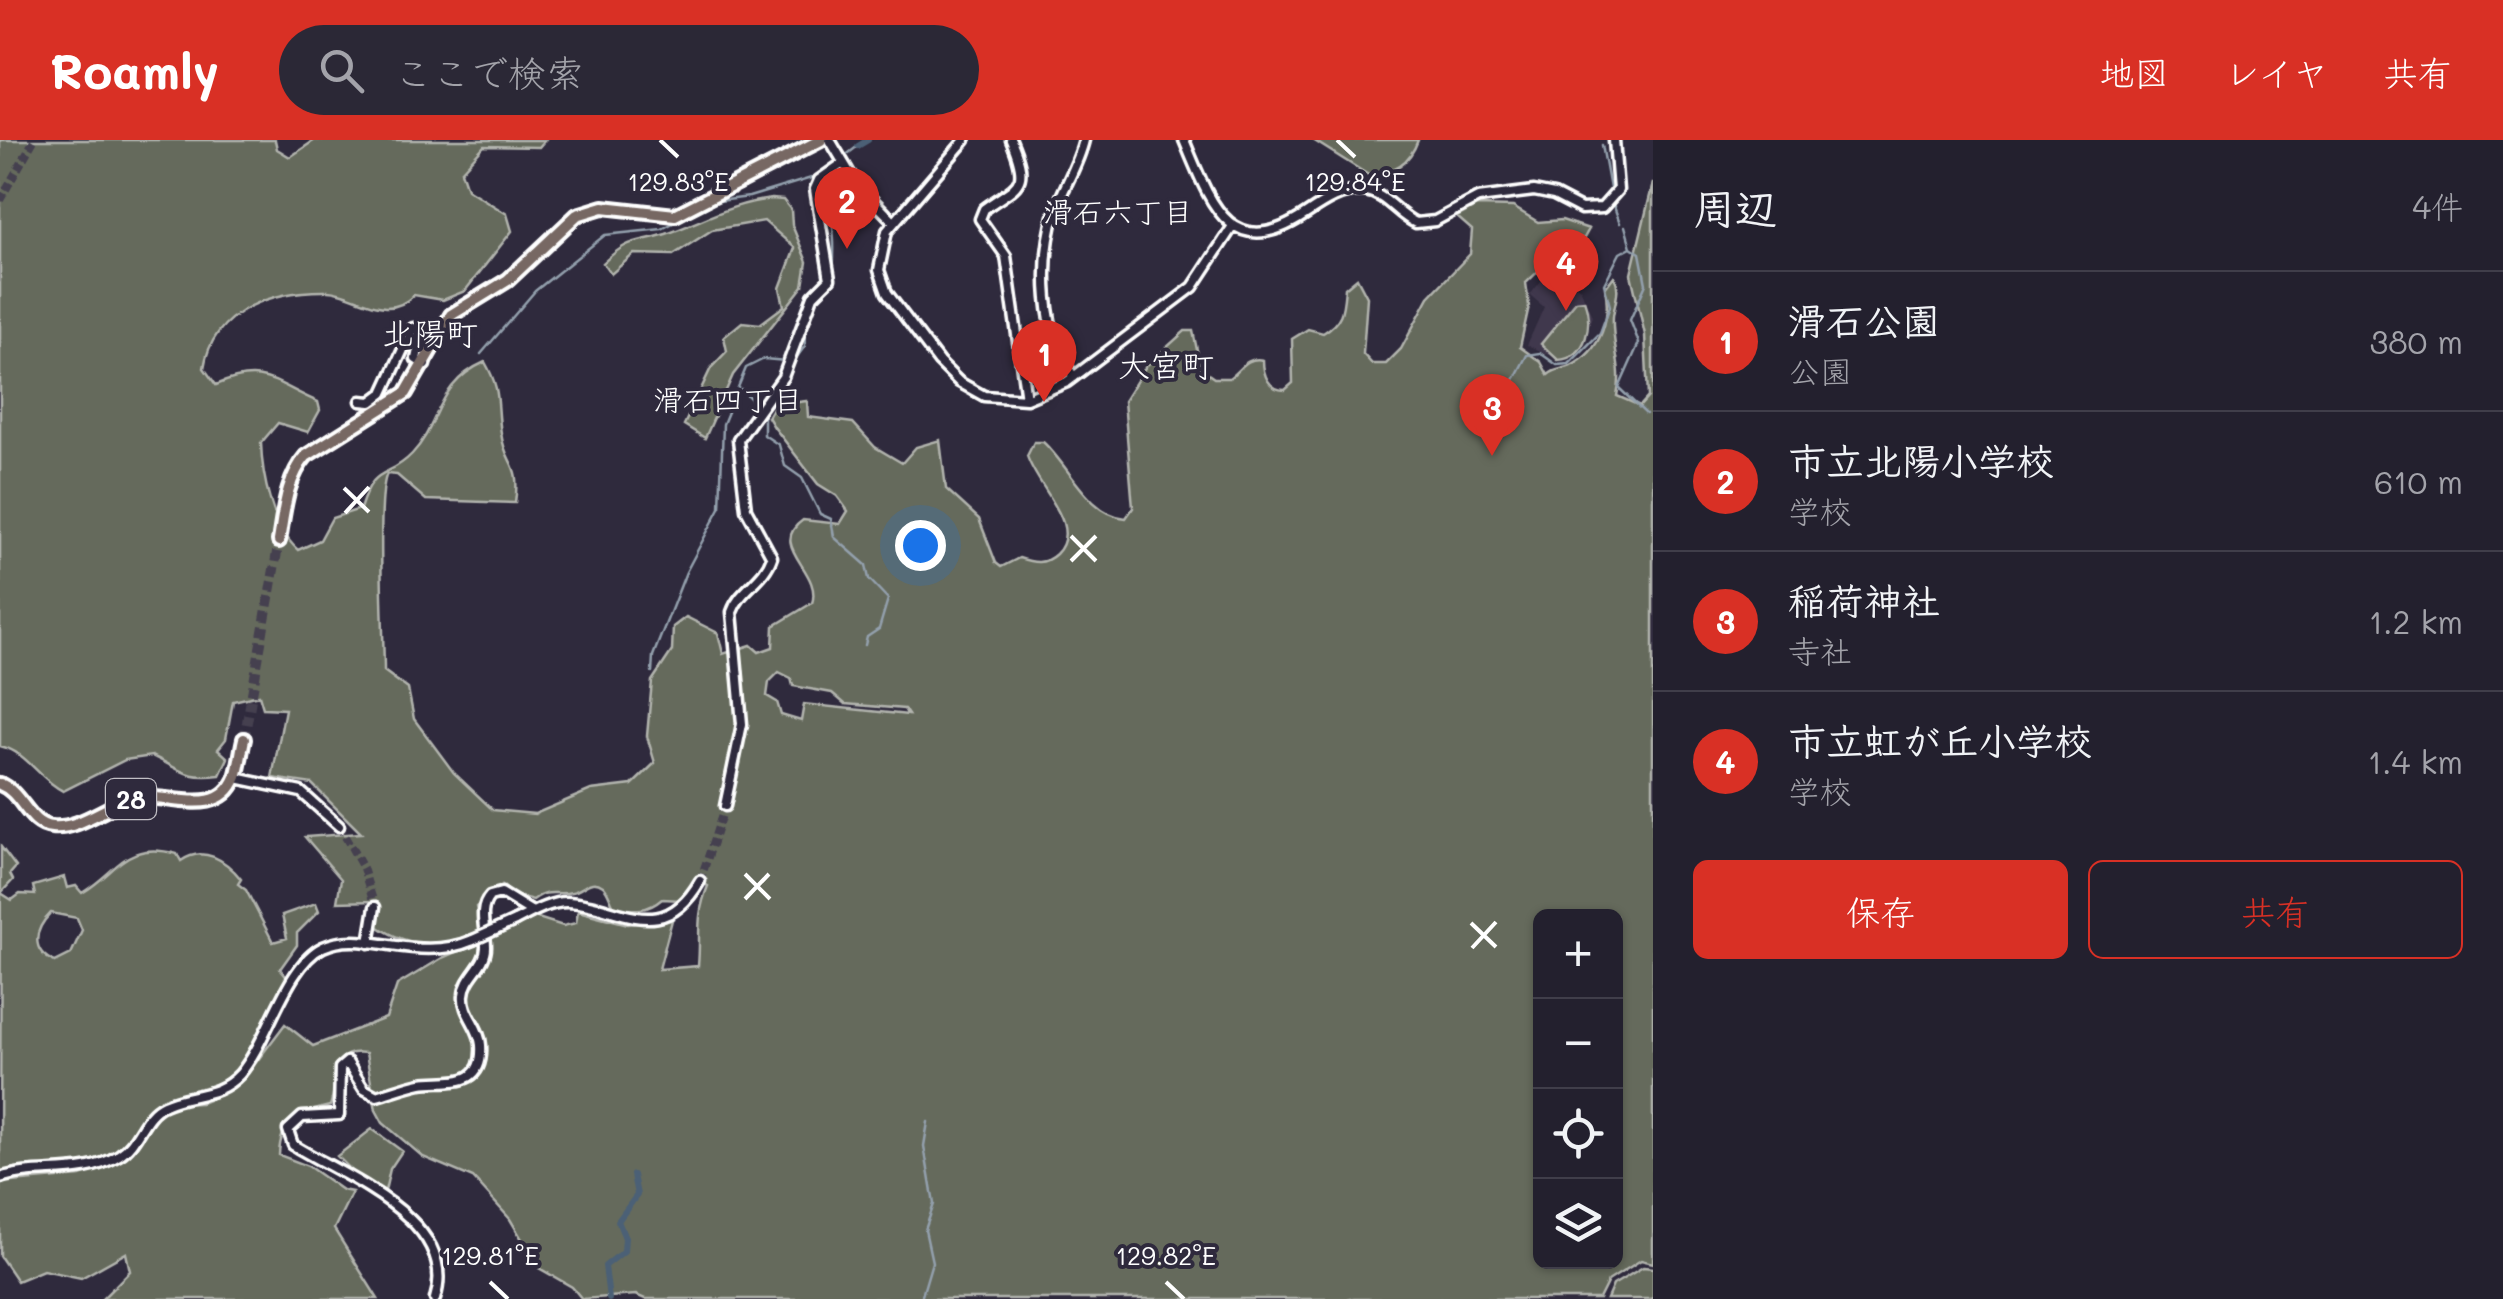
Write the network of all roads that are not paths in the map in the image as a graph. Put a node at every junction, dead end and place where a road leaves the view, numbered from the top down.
1 (819, 140) edge
2 (830, 140) edge
3 (965, 140) edge
4 (1012, 140) edge
5 (1084, 140) edge
6 (1184, 140) edge
7 (1614, 140) edge
8 (842, 161) junction
9 (894, 222) junction
10 (1232, 226) junction
11 (425, 365) junction
12 (1074, 377) junction
13 (1026, 399) junction
14 (361, 401) dead end
15 (279, 541) tunnel mouth
16 (244, 739) tunnel mouth
17 (236, 778) junction
18 (0, 784) edge
19 (725, 806) tunnel mouth
20 (339, 826) tunnel mouth
21 (700, 881) tunnel mouth
22 (375, 906) tunnel mouth
23 (532, 912) junction
24 (369, 943) junction
25 (0, 1178) edge
26 (435, 1299) edge

1 - 11 main road
2 - 8 street
3 - 9 street
4 - 13 street
5 - 12 street
6 - 10 street
7 - 10 street
8 - 9 street
8 - 19 street
9 - 13 street
10 - 12 street
11 - 14 street
11 - 15 main road
12 - 13 street
16 - 17 main road
17 - 18 main road, 28
17 - 20 street
21 - 23 street
22 - 24 street
23 - 24 street, bridge
23 - 26 street
24 - 25 street

